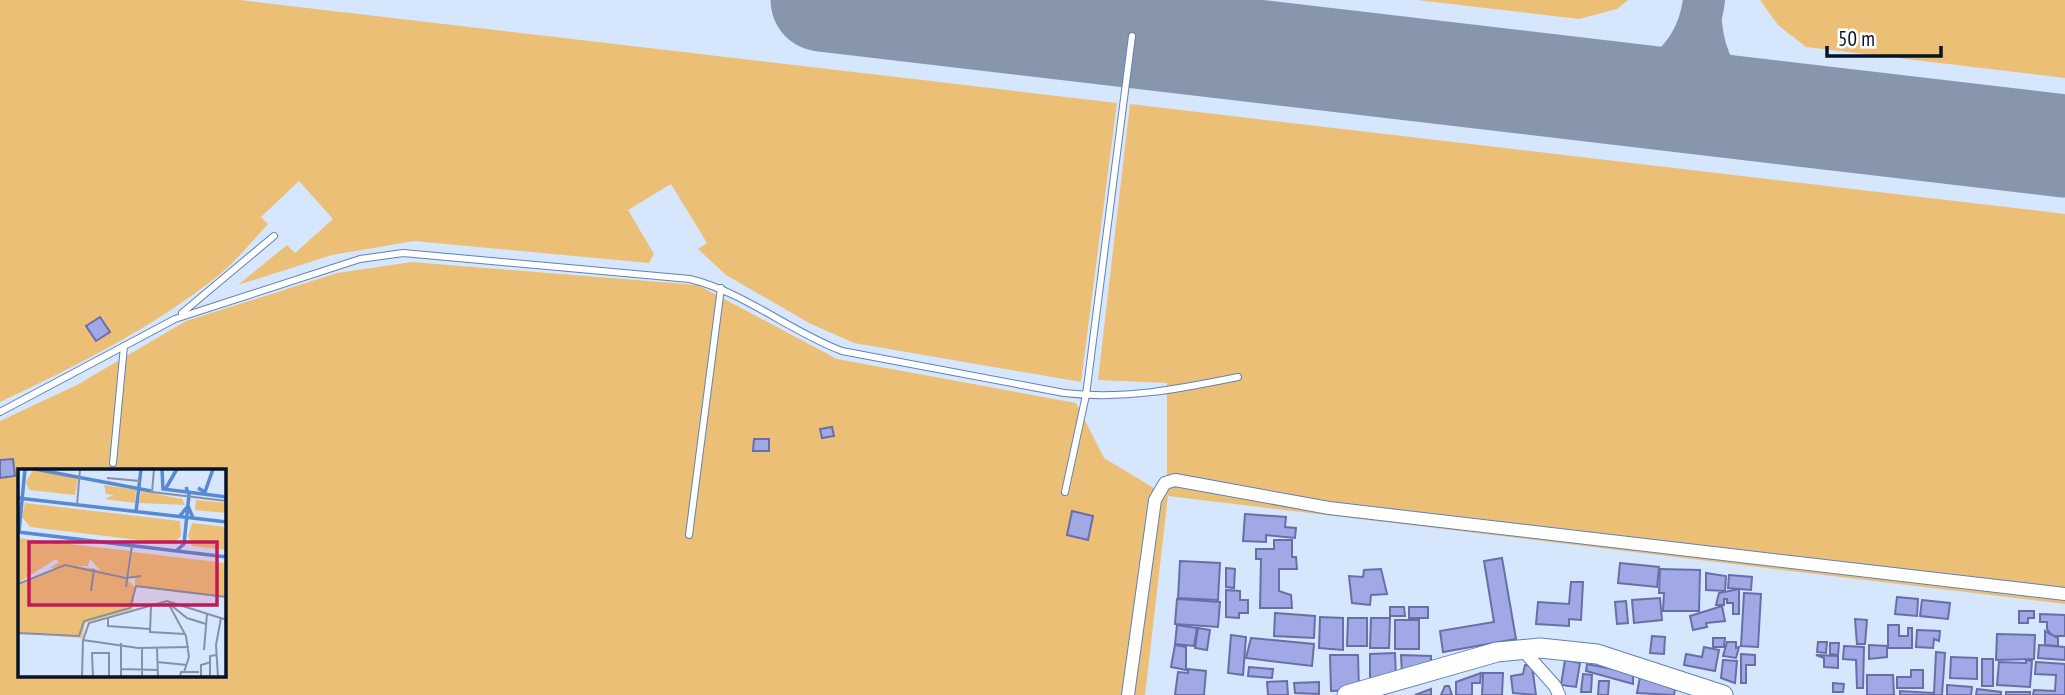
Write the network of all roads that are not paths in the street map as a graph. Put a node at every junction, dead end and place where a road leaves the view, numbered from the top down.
1 (1132, 36) dead end
2 (274, 236) dead end
3 (721, 288) junction
4 (175, 319) junction
5 (124, 346) junction
6 (1238, 377) dead end
7 (1086, 395) junction
8 (0, 411) edge
9 (113, 463) dead end
10 (1065, 492) dead end
11 (689, 535) dead end
12 (2065, 594) edge
13 (1521, 649) junction
14 (1557, 691) edge
15 (1128, 695) edge
16 (1347, 695) edge
17 (1567, 695) edge
18 (1723, 695) edge

1 - 7 lane
2 - 4 lane
3 - 4 lane
3 - 7 lane
3 - 11 lane
4 - 5 lane
5 - 8 lane
5 - 9 lane
6 - 7 lane
7 - 10 lane
12 - 15 street
13 - 14 street
13 - 16 street
13 - 18 street
14 - 17 street

